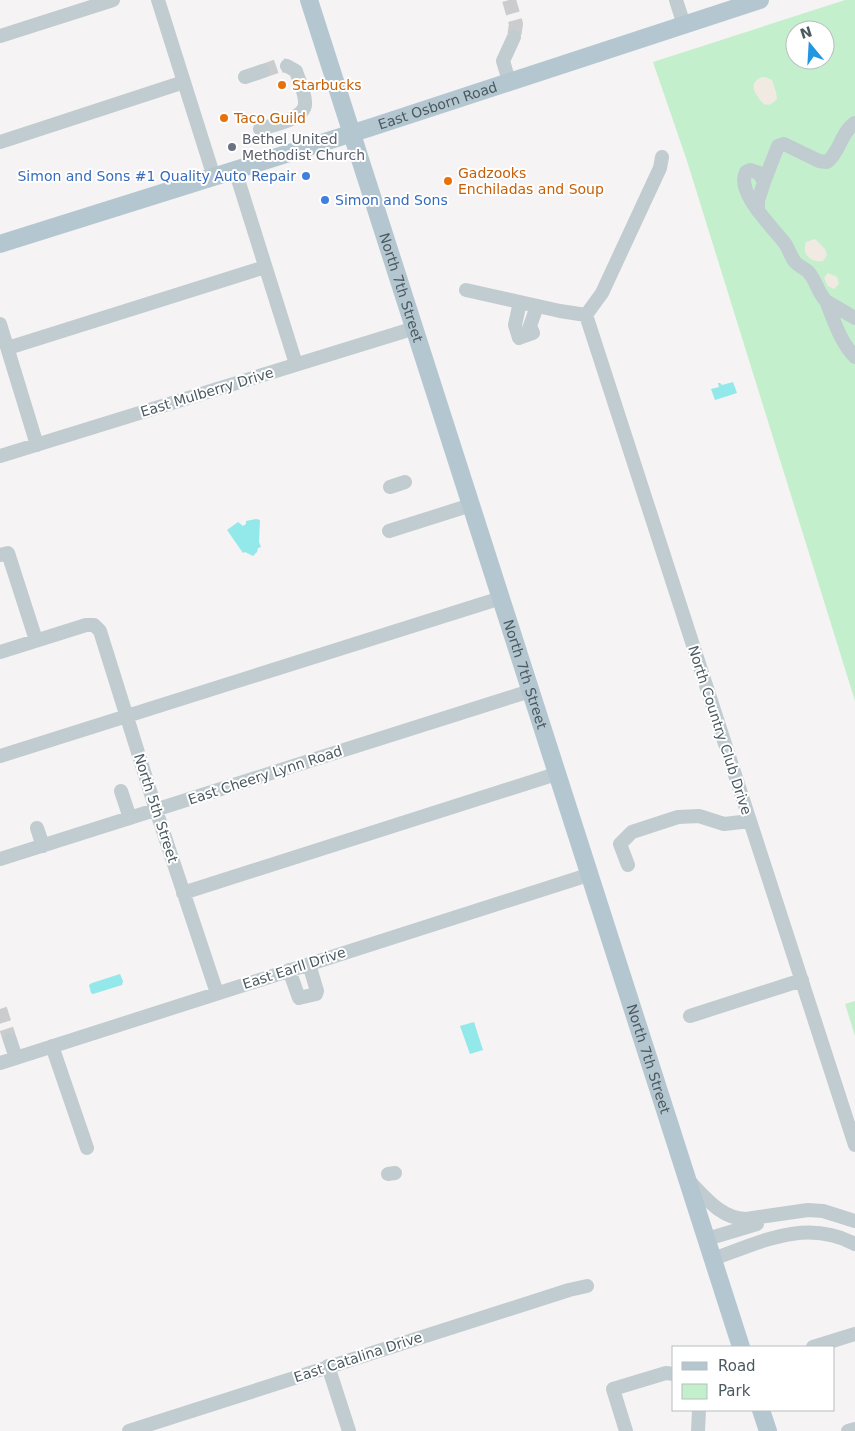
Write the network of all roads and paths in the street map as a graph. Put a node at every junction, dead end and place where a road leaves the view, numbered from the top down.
1 (113, 0) edge
2 (158, 0) edge
3 (309, 0) edge
4 (676, 0) edge
5 (760, 0) edge
6 (684, 25) junction
7 (0, 36) edge
8 (514, 37) tunnel mouth
9 (287, 66) dead end
10 (263, 71) tunnel mouth
11 (244, 76) dead end
12 (509, 81) junction
13 (184, 82) junction
14 (855, 123) edge
15 (260, 129) dead end
16 (352, 133) junction
17 (0, 142) edge
18 (662, 157) dead end
19 (235, 170) junction
20 (214, 177) junction
21 (764, 182) junction
22 (758, 211) junction
23 (0, 244) edge
24 (265, 267) junction
25 (466, 290) dead end
26 (826, 301) junction
27 (520, 302) junction
28 (537, 306) junction
29 (586, 315) junction
30 (855, 318) edge
31 (0, 324) edge
32 (415, 328) junction
33 (8, 348) junction
34 (855, 357) edge
35 (296, 364) junction
36 (37, 445) junction
37 (0, 456) edge
38 (404, 482) dead end
39 (390, 487) dead end
40 (471, 505) junction
41 (389, 531) dead end
42 (0, 555) edge
43 (501, 598) junction
44 (36, 640) junction
45 (0, 652) edge
46 (530, 691) junction
47 (126, 716) junction
48 (0, 756) edge
49 (556, 774) junction
50 (121, 791) dead end
51 (156, 810) junction
52 (130, 818) junction
53 (750, 820) junction
54 (37, 828) dead end
55 (43, 846) junction
56 (0, 859) edge
57 (628, 865) dead end
58 (588, 875) junction
59 (184, 893) junction
60 (309, 964) junction
61 (289, 970) junction
62 (802, 980) junction
63 (217, 993) junction
64 (690, 1016) dead end
65 (10, 1040) tunnel mouth
66 (52, 1046) junction
67 (16, 1058) junction
68 (0, 1063) edge
69 (855, 1145) edge
70 (86, 1148) dead end
71 (687, 1180) junction
72 (812, 1210) junction
73 (773, 1215) junction
74 (855, 1221) edge
75 (855, 1225) edge
76 (811, 1232) junction
77 (706, 1239) junction
78 (852, 1243) edge
79 (713, 1258) junction
80 (587, 1286) dead end
81 (855, 1334) edge
82 (741, 1346) edge
83 (817, 1346) edge
84 (328, 1366) junction
85 (672, 1374) edge
86 (700, 1411) edge
87 (761, 1411) edge
88 (855, 1428) edge
89 (130, 1431) edge
90 (349, 1431) edge
91 (626, 1431) edge
92 (698, 1431) edge
93 (768, 1431) edge
94 (848, 1431) edge

1 - 7 street
2 - 13 street
3 - 16 main road, North 7th Street
4 - 6 street
5 - 6 main road, East Osborn Road
6 - 12 main road, East Osborn Road
8 - 12 street
9 - 15 street
10 - 11 street
12 - 16 main road, East Osborn Road
13 - 17 street
13 - 20 street
14 - 21 street
16 - 19 main road, East Osborn Road
16 - 32 main road, North 7th Street
18 - 29 street
19 - 20 main road, East Osborn Road
19 - 24 street
20 - 23 main road, East Osborn Road
21 - 22 street
21 - 22 street
22 - 26 street
24 - 33 street
24 - 35 street
25 - 27 street
26 - 30 street
26 - 34 street
27 - 28 street
27 - 28 street
28 - 29 street
29 - 53 street, North Country Club Drive
31 - 33 street
32 - 35 street, East Mulberry Drive
32 - 40 main road, North 7th Street
33 - 36 street
35 - 36 street, East Mulberry Drive
36 - 37 street, East Mulberry Drive
38 - 39 street
40 - 41 street
40 - 43 main road, North 7th Street
42 - 44 street
43 - 46 main road, North 7th Street
43 - 47 street
44 - 45 street
44 - 47 street, North 5th Street
46 - 49 main road, North 7th Street
46 - 51 street, East Cheery Lynn Road
47 - 48 street
47 - 51 street, North 5th Street
49 - 58 main road, North 7th Street
49 - 59 street
50 - 52 street
51 - 52 street, East Cheery Lynn Road
51 - 59 street, North 5th Street
52 - 55 street, East Cheery Lynn Road
53 - 57 street
53 - 62 street, North Country Club Drive
54 - 55 street
55 - 56 street, East Cheery Lynn Road
58 - 60 street, East Earll Drive
58 - 71 main road, North 7th Street
59 - 63 street, North 5th Street
60 - 61 street, East Earll Drive
60 - 61 street
61 - 63 street, East Earll Drive
62 - 64 street
62 - 69 street, North Country Club Drive
63 - 66 street, East Earll Drive
65 - 67 street
66 - 67 street, East Earll Drive
66 - 70 street
67 - 68 street, East Earll Drive
71 - 73 street
71 - 77 main road, North 7th Street
72 - 73 street
72 - 74 street
72 - 76 street
73 - 77 street
75 - 78 street
76 - 78 street
76 - 79 street
77 - 79 main road, North 7th Street
79 - 82 main road, North 7th Street
80 - 84 street, East Catalina Drive
81 - 83 street
84 - 89 street, East Catalina Drive
84 - 90 street
85 - 91 street
86 - 92 street
87 - 93 main road
88 - 94 street

